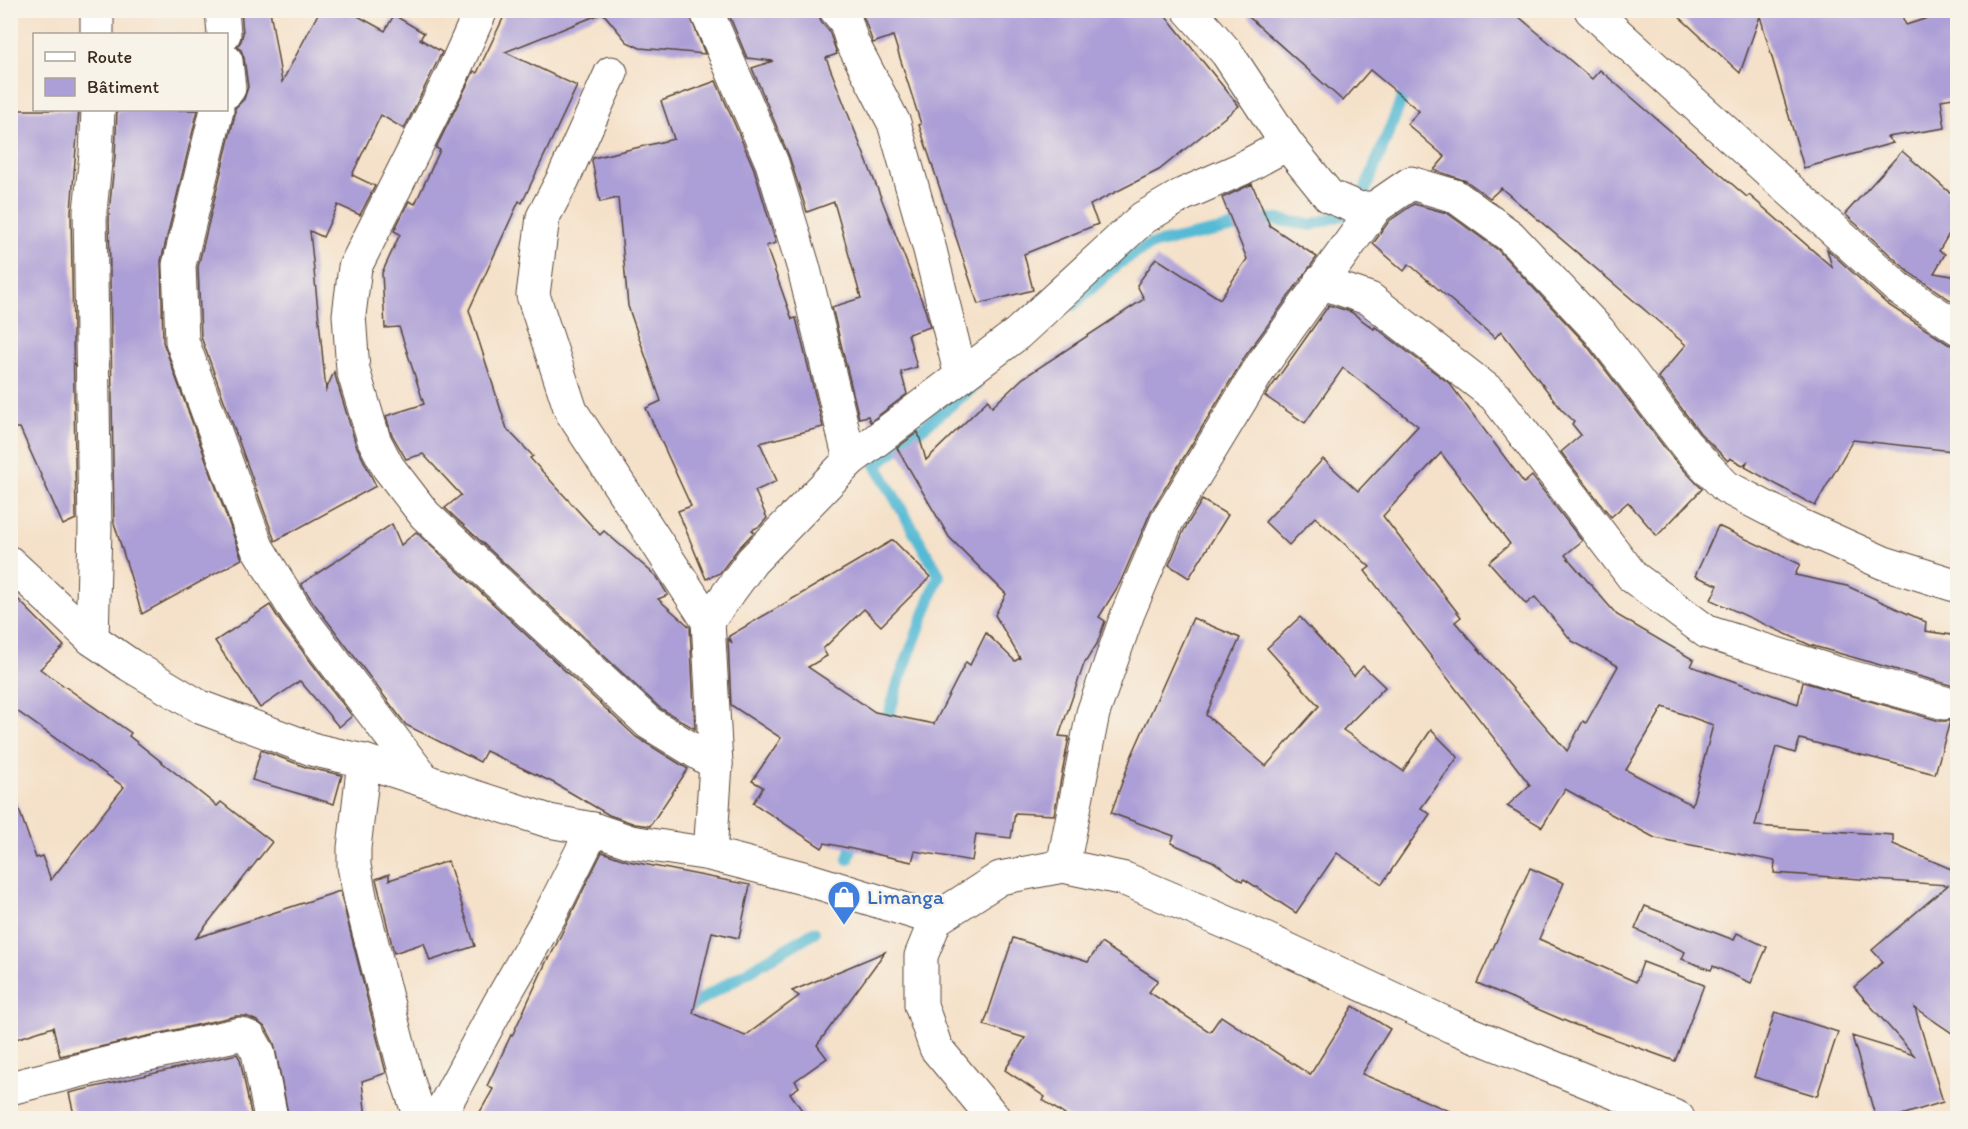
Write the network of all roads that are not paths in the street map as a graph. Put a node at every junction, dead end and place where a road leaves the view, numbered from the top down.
1 (97, 10) edge
2 (222, 10) edge
3 (481, 10) edge
4 (706, 10) edge
5 (836, 10) edge
6 (1190, 10) edge
7 (1591, 10) edge
8 (97, 33) edge
9 (224, 33) edge
10 (611, 73) dead end
11 (98, 111) edge
12 (217, 111) edge
13 (1287, 144) junction
14 (1368, 208) junction
15 (1320, 282) junction
16 (1958, 328) edge
17 (961, 376) junction
18 (850, 460) junction
19 (10, 563) edge
20 (1958, 586) edge
21 (708, 621) junction
22 (92, 639) junction
23 (1946, 703) dead end
24 (364, 761) junction
25 (716, 764) junction
26 (425, 781) junction
27 (593, 829) junction
28 (710, 854) junction
29 (1063, 866) junction
30 (936, 919) junction
31 (10, 1088) edge
32 (271, 1119) edge
33 (420, 1119) edge
34 (438, 1119) edge
35 (994, 1119) edge
36 (1678, 1119) edge

1 - 8 street
2 - 9 street
3 - 25 street
4 - 18 street
5 - 17 street
6 - 13 street
7 - 16 street
10 - 21 street
11 - 22 street
12 - 26 street
13 - 14 street
13 - 17 street
14 - 15 street
14 - 20 street
15 - 23 street
15 - 29 street
17 - 18 street
18 - 21 street
19 - 22 street
21 - 25 street
22 - 24 street
24 - 26 street
24 - 33 street
25 - 28 street
26 - 27 street
27 - 28 street
27 - 34 street
28 - 30 street
29 - 30 street
29 - 36 street
30 - 35 street
31 - 32 street

